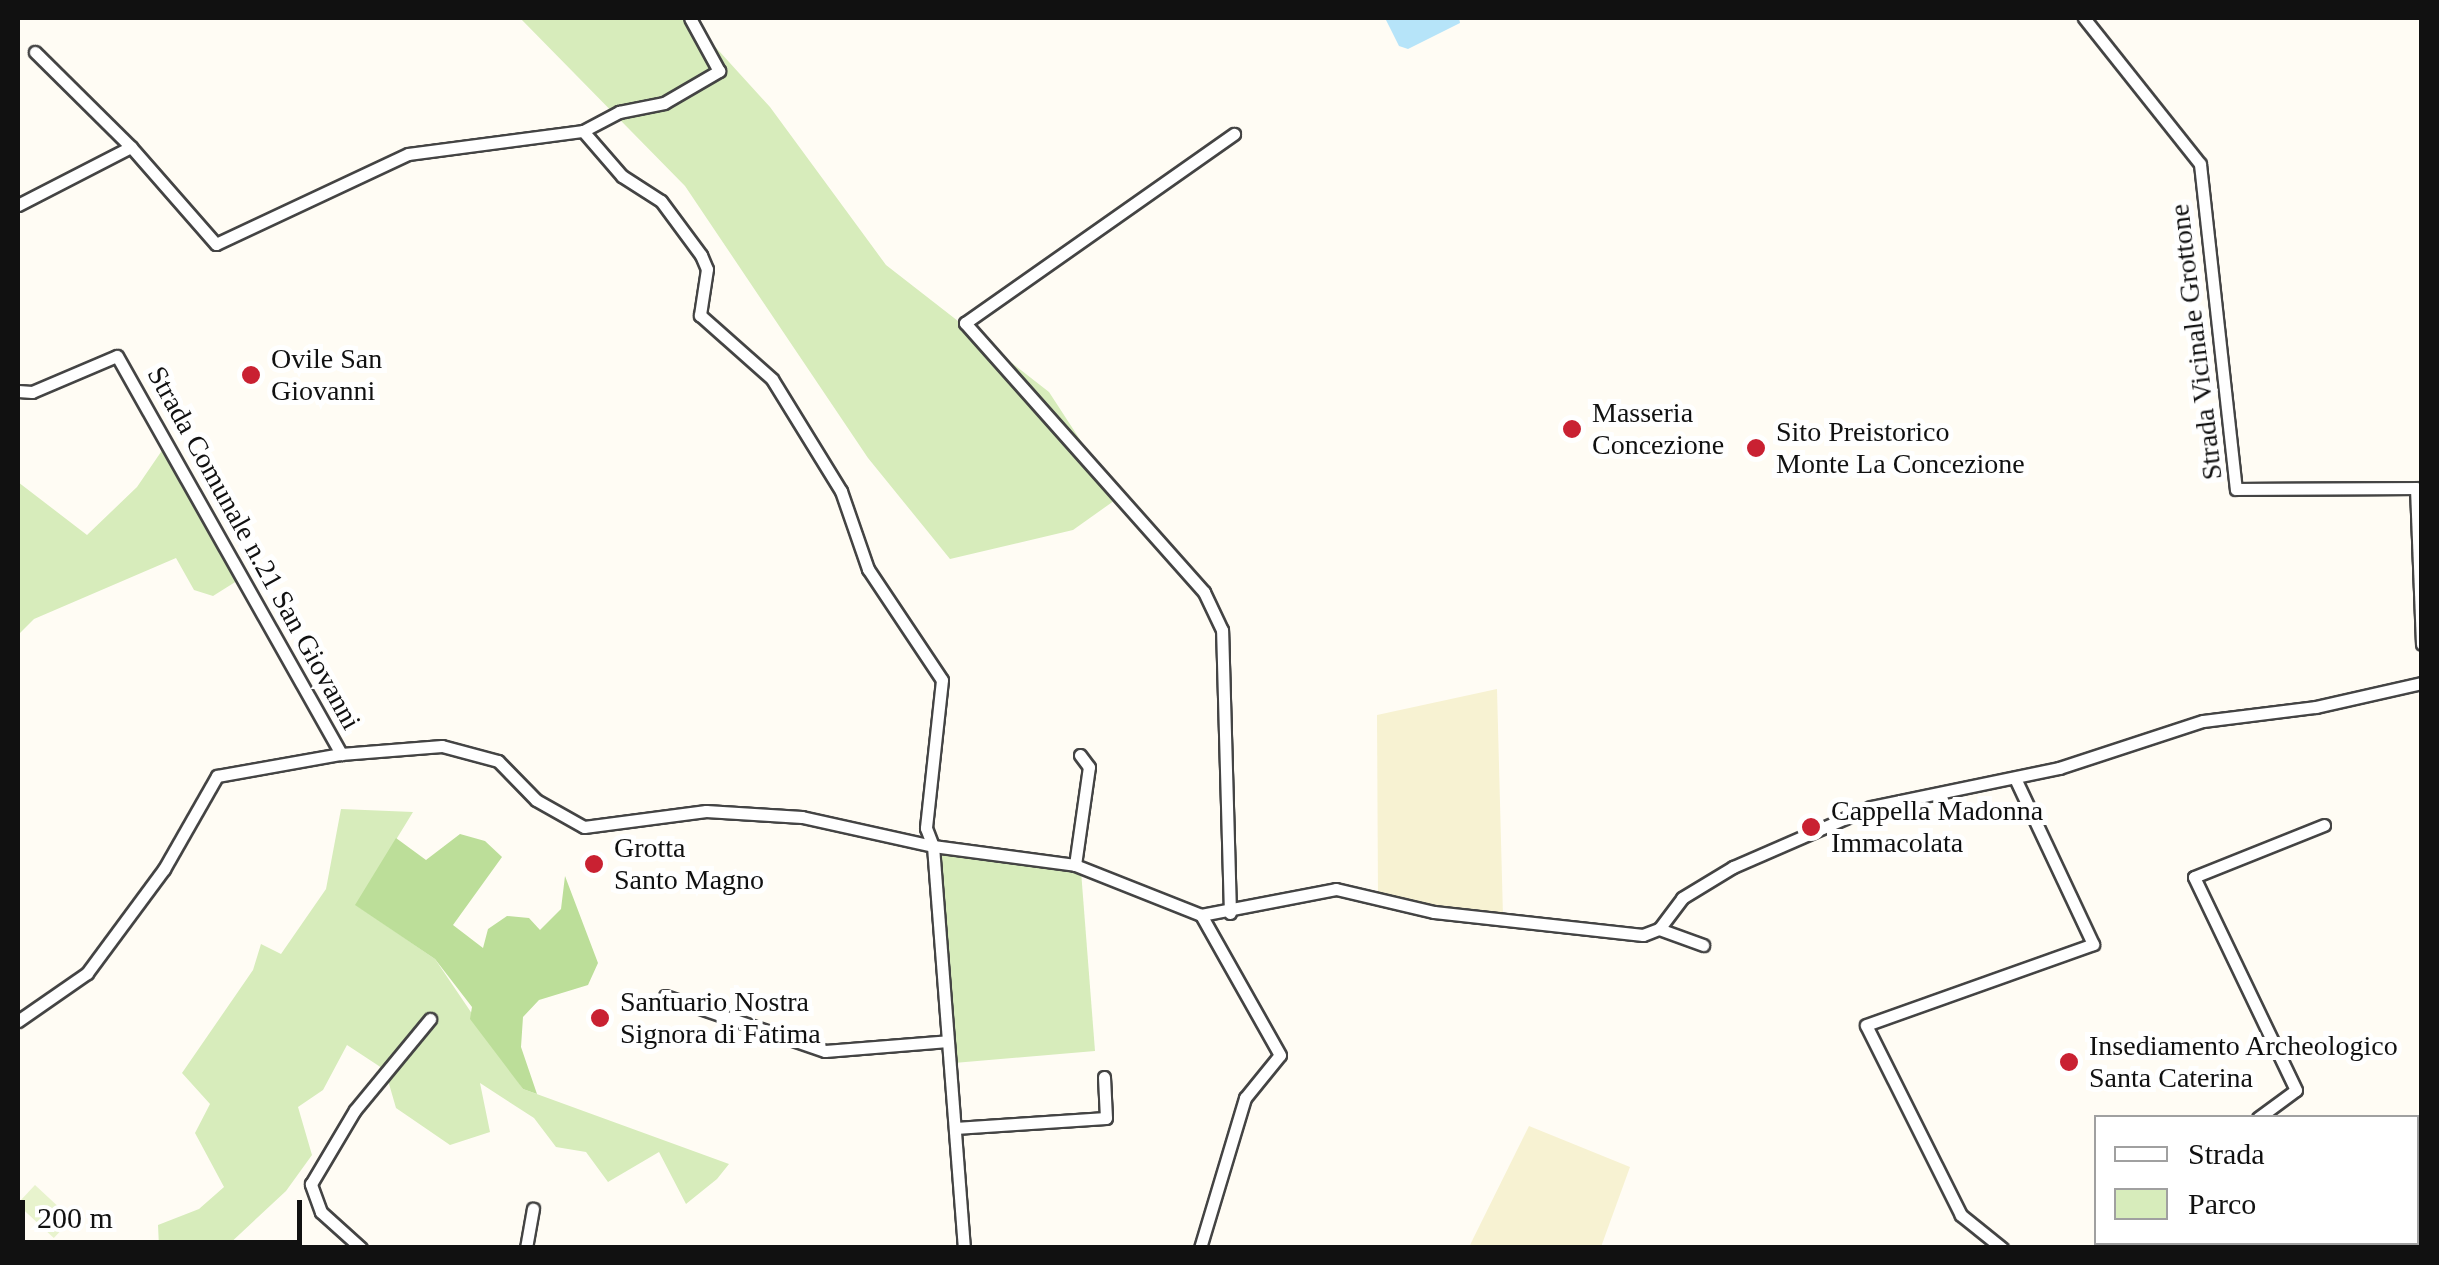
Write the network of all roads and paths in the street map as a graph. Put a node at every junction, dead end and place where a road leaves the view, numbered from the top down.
1 (690, 18) edge
2 (2084, 18) edge
3 (35, 52) dead end
4 (583, 131) junction
5 (1234, 134) dead end
6 (132, 146) junction
7 (18, 205) edge
8 (18, 391) edge
9 (2422, 644) edge
10 (2422, 683) edge
11 (341, 754) junction
12 (1080, 756) dead end
13 (2015, 778) junction
14 (2324, 825) dead end
15 (933, 846) junction
16 (1075, 865) junction
17 (1230, 913) junction
18 (1201, 915) junction
19 (1659, 930) junction
20 (1704, 946) dead end
21 (665, 996) dead end
22 (430, 1019) dead end
23 (18, 1020) edge
24 (948, 1041) junction
25 (1104, 1077) dead end
26 (2262, 1115) edge
27 (955, 1128) junction
28 (533, 1209) dead end
29 (361, 1248) edge
30 (526, 1248) edge
31 (964, 1248) edge
32 (1200, 1248) edge
33 (2002, 1248) edge

1 - 4 street
2 - 9 street, Strada Vicinale Grottone
3 - 6 street
4 - 6 street
4 - 15 street
5 - 17 street
6 - 7 street
8 - 11 street, Strada Comunale n.21 San Giovanni
10 - 13 street
11 - 15 street
11 - 23 street
12 - 16 street
13 - 19 street
13 - 33 street
14 - 26 street
15 - 16 street
15 - 24 street
16 - 18 street
17 - 18 street
17 - 19 street
18 - 32 street
19 - 20 street
21 - 24 street
22 - 29 street
24 - 27 street
25 - 27 street
27 - 31 street
28 - 30 street

